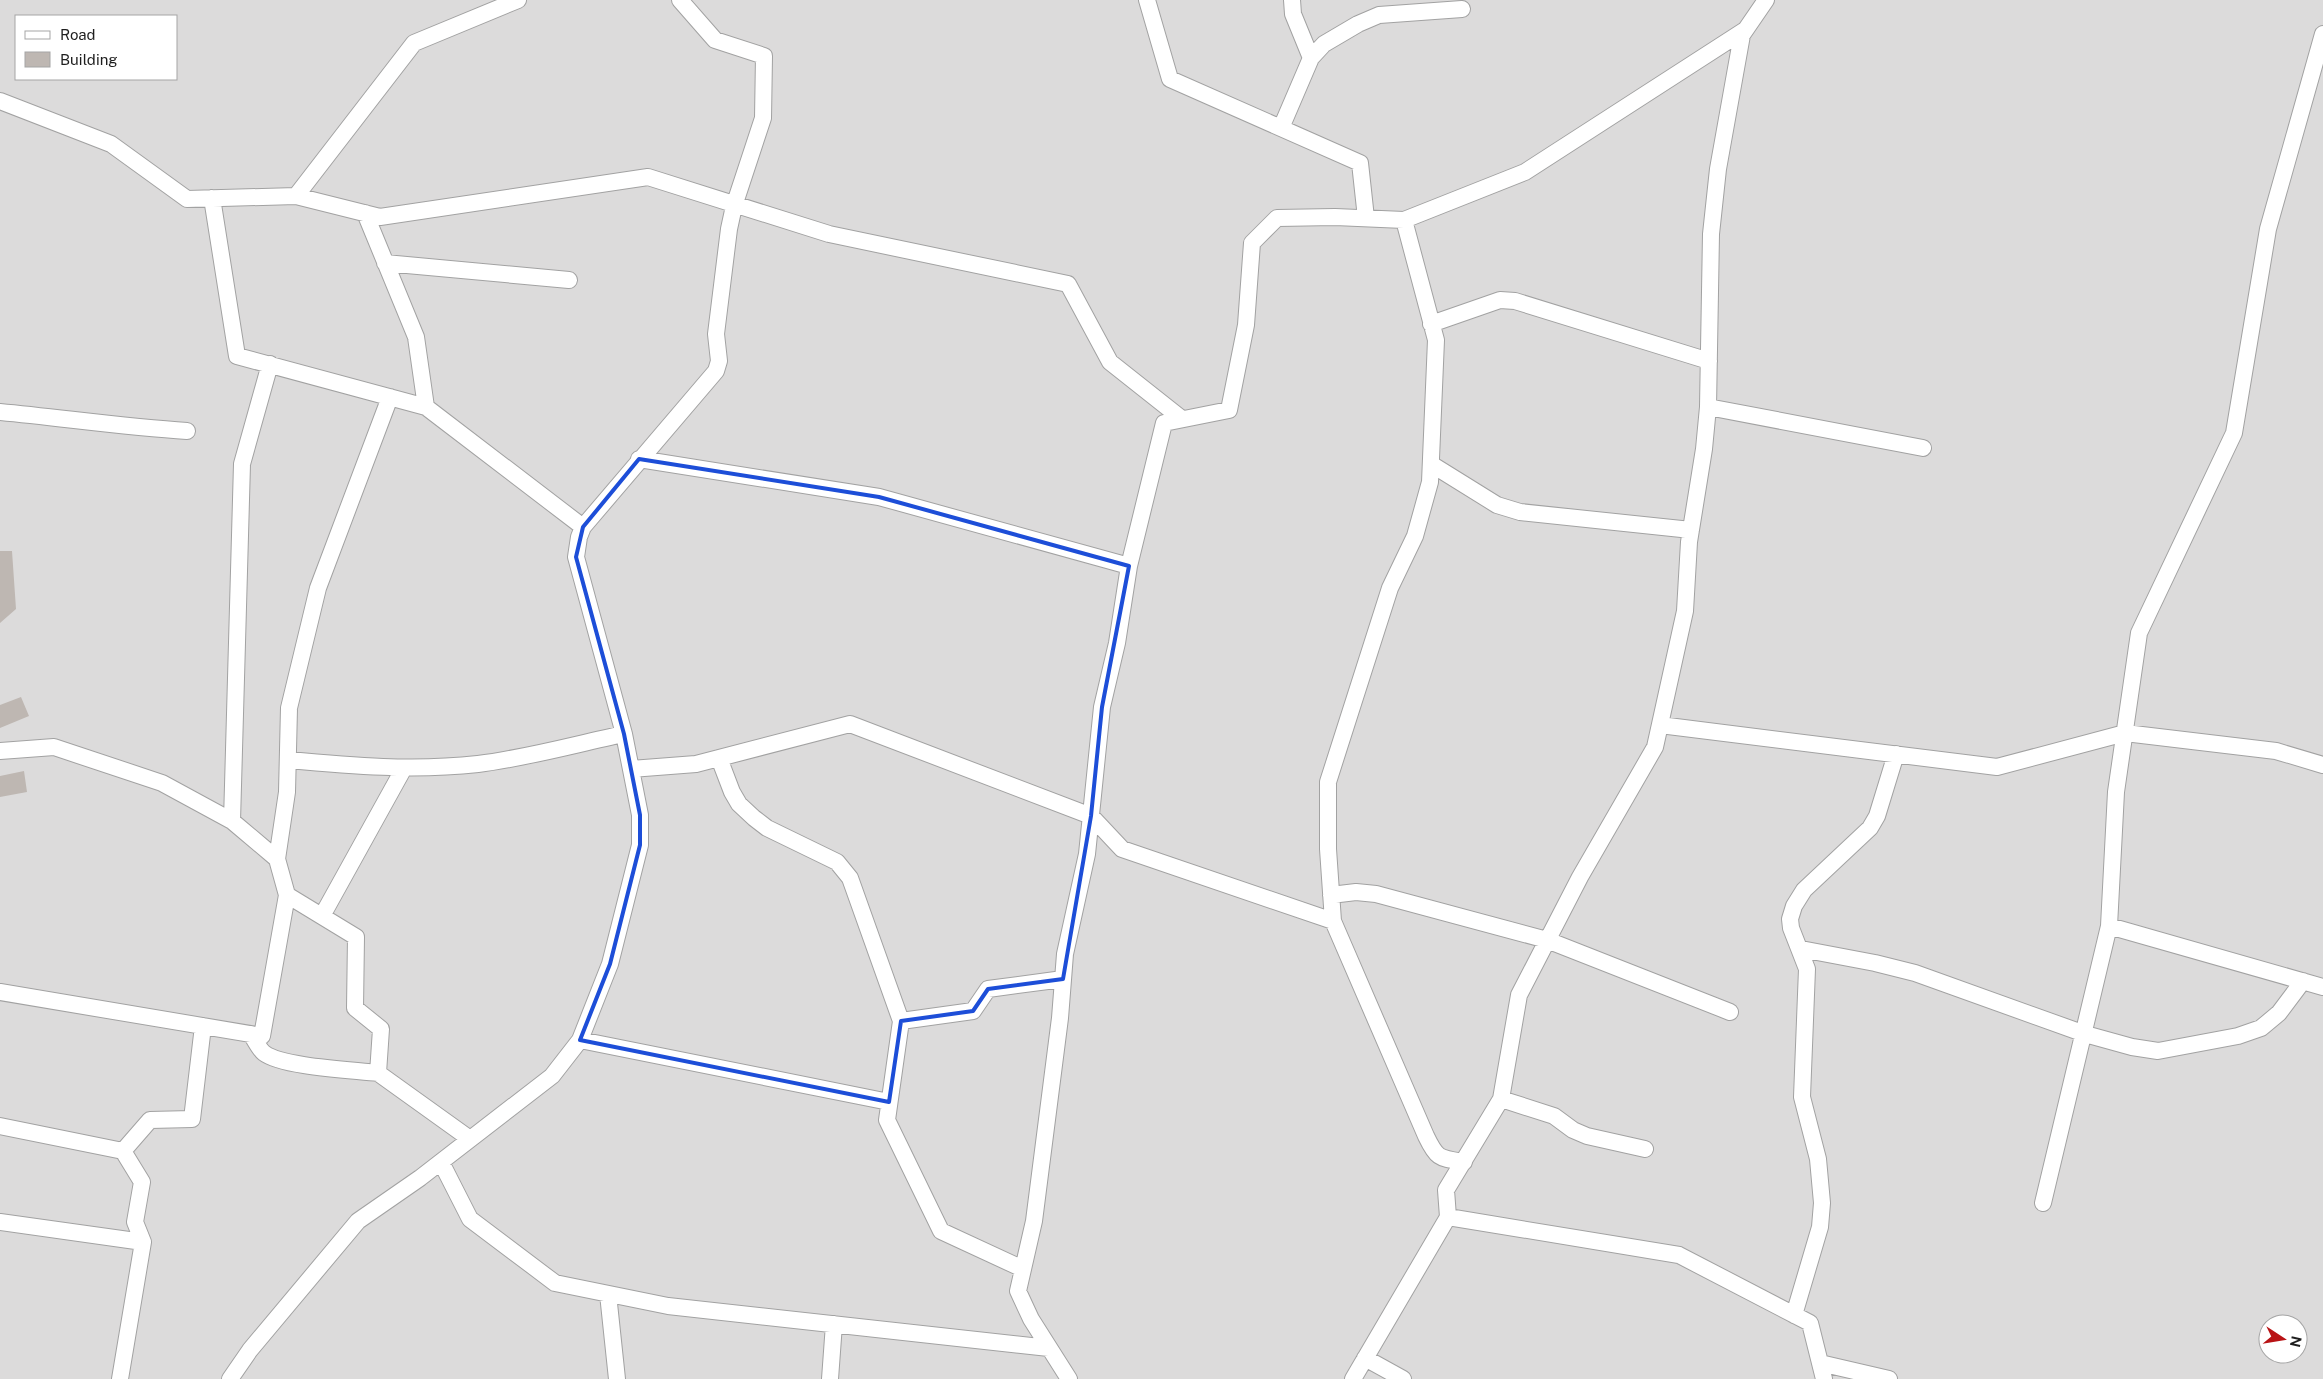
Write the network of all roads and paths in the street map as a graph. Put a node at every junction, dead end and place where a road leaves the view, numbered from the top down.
1 (518, 0) edge
2 (680, 0) edge
3 (1147, 0) edge
4 (1292, 0) edge
5 (1766, 0) edge
6 (1462, 9) dead end
7 (1745, 30) junction
8 (2323, 34) edge
9 (1311, 58) junction
10 (0, 101) edge
11 (1281, 128) junction
12 (296, 196) junction
13 (212, 198) junction
14 (734, 206) junction
15 (365, 213) junction
16 (1366, 218) junction
17 (1404, 220) junction
18 (385, 263) junction
19 (569, 280) dead end
20 (1431, 324) junction
21 (1708, 361) junction
22 (270, 364) junction
23 (390, 397) junction
24 (426, 407) junction
25 (1708, 408) junction
26 (0, 412) edge
27 (1182, 420) junction
28 (188, 431) dead end
29 (1923, 448) dead end
30 (640, 459) junction
31 (1431, 464) junction
32 (583, 527) junction
33 (1691, 530) junction
34 (1129, 566) junction
35 (1660, 725) junction
36 (2124, 733) junction
37 (624, 734) junction
38 (0, 751) edge
39 (1896, 754) junction
40 (719, 758) junction
41 (288, 760) junction
42 (2323, 765) edge
43 (404, 768) junction
44 (631, 769) junction
45 (1091, 816) junction
46 (232, 821) junction
47 (277, 859) junction
48 (287, 895) junction
49 (1331, 895) junction
50 (322, 916) junction
51 (1333, 921) junction
52 (2109, 926) junction
53 (1547, 940) junction
54 (1801, 949) junction
55 (1063, 979) junction
56 (2303, 981) junction
57 (2323, 986) edge
58 (0, 992) edge
59 (1730, 1012) dead end
60 (901, 1021) junction
61 (203, 1026) junction
62 (251, 1034) junction
63 (2085, 1034) junction
64 (580, 1040) junction
65 (378, 1073) junction
66 (1501, 1099) junction
67 (889, 1102) junction
68 (0, 1126) edge
69 (470, 1138) junction
70 (1645, 1149) dead end
71 (123, 1151) junction
72 (441, 1162) junction
73 (1464, 1162) junction
74 (2043, 1203) dead end
75 (1448, 1217) junction
76 (0, 1222) edge
77 (143, 1242) junction
78 (1023, 1269) junction
79 (608, 1294) junction
80 (1794, 1315) junction
81 (834, 1324) junction
82 (1049, 1348) junction
83 (1365, 1358) junction
84 (1822, 1371) edge
85 (120, 1379) edge
86 (230, 1379) edge
87 (617, 1379) edge
88 (830, 1379) edge
89 (1069, 1379) edge
90 (1353, 1379) edge
91 (1403, 1379) edge
92 (1889, 1379) edge

1 - 12 street
2 - 14 street
3 - 11 street
4 - 9 street
5 - 7 street
6 - 9 street
7 - 17 street
7 - 21 street
8 - 36 street
9 - 11 street
10 - 13 street
11 - 16 street
12 - 13 street
12 - 15 street
13 - 22 street
14 - 15 street
14 - 27 street
14 - 30 street
15 - 18 street
16 - 17 street
16 - 27 street
17 - 20 street
18 - 19 street
18 - 24 street
20 - 21 street
20 - 31 street
21 - 25 street
22 - 23 street
22 - 46 street
23 - 24 street
23 - 41 street
24 - 32 street
25 - 29 street
25 - 33 street
26 - 28 street
27 - 34 street
30 - 32 street
30 - 34 street
31 - 33 street
31 - 49 street
32 - 37 street
33 - 35 street
34 - 45 street
35 - 39 street
35 - 53 street
36 - 39 street
36 - 42 street
36 - 52 street
37 - 43 street
37 - 44 street
38 - 46 street
39 - 54 street
40 - 44 street
40 - 45 street
40 - 60 street
41 - 43 street
41 - 47 street
43 - 50 street
44 - 64 street
45 - 51 street
45 - 55 street
46 - 47 street
47 - 48 street
48 - 50 street
48 - 62 street
49 - 51 street
49 - 53 street
50 - 65 street
51 - 73 street
52 - 56 street
52 - 63 street
53 - 59 street
53 - 66 street
54 - 63 street
54 - 80 street
55 - 60 street
55 - 78 street
56 - 57 street
56 - 63 street
58 - 61 street
60 - 67 street
61 - 62 street
61 - 71 street
62 - 65 street
63 - 74 street
64 - 67 street
64 - 69 street
65 - 69 street
66 - 70 street
66 - 73 street
67 - 78 street
68 - 71 street
69 - 72 street
71 - 77 street
72 - 79 street
72 - 86 street
73 - 75 street
75 - 80 street
75 - 83 street
76 - 77 street
77 - 85 street
78 - 82 street
79 - 81 street
79 - 87 street
80 - 84 street
81 - 82 street
81 - 88 street
82 - 89 street
83 - 90 street
83 - 91 street
84 - 92 street

